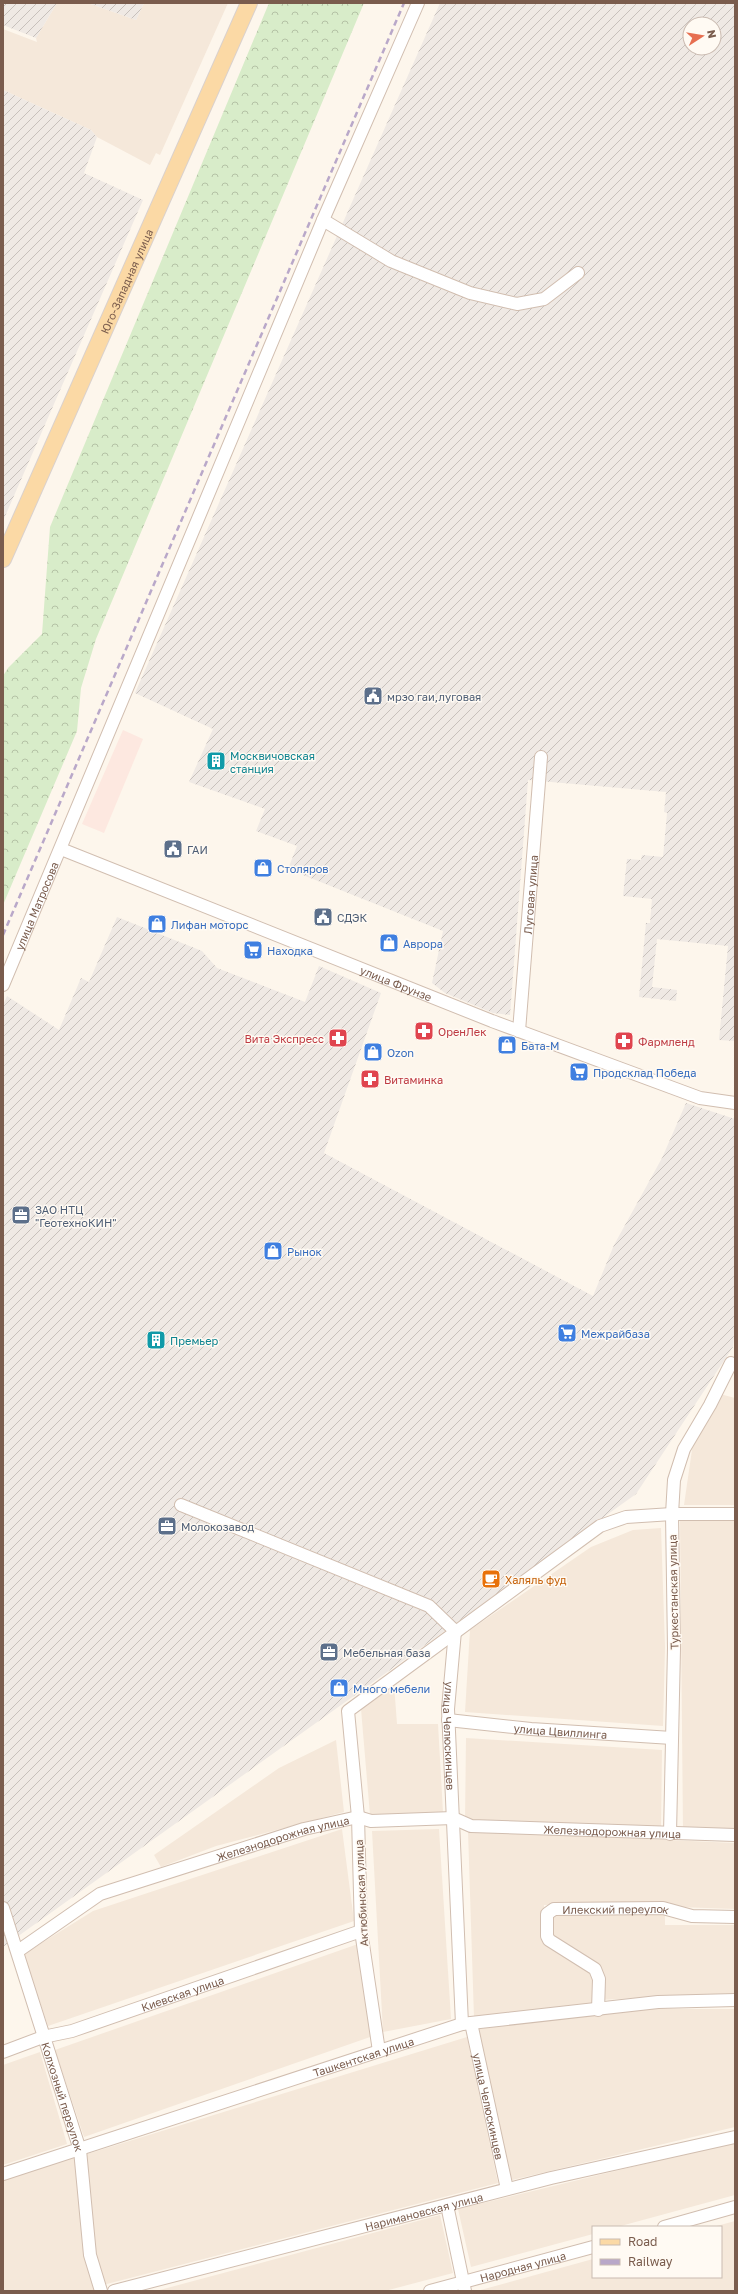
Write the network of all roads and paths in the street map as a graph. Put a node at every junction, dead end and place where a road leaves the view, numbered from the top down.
1 (249, 3) edge
2 (418, 3) edge
3 (323, 220) junction
4 (578, 273) dead end
5 (3, 559) edge
6 (541, 757) dead end
7 (61, 849) junction
8 (3, 985) edge
9 (519, 1031) junction
10 (735, 1103) edge
11 (731, 1363) dead end
12 (181, 1505) dead end
13 (672, 1514) junction
14 (735, 1514) edge
15 (455, 1631) junction
16 (448, 1720) junction
17 (672, 1738) junction
18 (358, 1817) junction
19 (453, 1818) junction
20 (670, 1834) junction
21 (735, 1835) edge
22 (3, 1908) edge
23 (735, 1917) edge
24 (361, 1930) junction
25 (18, 1951) junction
26 (735, 2000) edge
27 (598, 2010) junction
28 (466, 2024) junction
29 (43, 2037) junction
30 (379, 2051) junction
31 (3, 2052) edge
32 (735, 2137) edge
33 (80, 2150) junction
34 (3, 2174) edge
35 (507, 2189) junction
36 (446, 2205) junction
37 (735, 2207) edge
38 (668, 2226) edge
39 (592, 2246) edge
40 (464, 2287) edge
41 (101, 2291) edge
42 (114, 2291) edge
43 (430, 2291) edge

1 - 5 main road, Юго-Западная улица
2 - 3 street, улица Матросова
3 - 4 street
3 - 7 street, улица Матросова
6 - 9 street, Луговая улица
7 - 8 street, улица Матросова
7 - 9 street, улица Фрунзе
9 - 10 street, улица Фрунзе
11 - 13 street, Туркестанская улица
12 - 15 street
13 - 14 street
13 - 15 street
13 - 17 street, Туркестанская улица
15 - 16 street, улица Челюскинцев
15 - 18 street, Актюбинская улица
16 - 17 street, улица Цвиллинга
16 - 19 street, улица Челюскинцев
17 - 20 street, Туркестанская улица
18 - 19 street, Железнодорожная улица
18 - 24 street, Актюбинская улица
18 - 25 street, Железнодорожная улица
19 - 20 street, Железнодорожная улица
19 - 28 street, улица Челюскинцев
20 - 21 street, Железнодорожная улица
22 - 25 street, Колхозный переулок
23 - 27 street, Илекский переулок
24 - 29 street, Киевская улица
24 - 30 street, Актюбинская улица
25 - 29 street, Колхозный переулок
26 - 27 street, Ташкентская улица
27 - 28 street, Ташкентская улица
28 - 30 street, Ташкентская улица
28 - 35 street, улица Челюскинцев
29 - 31 street, Киевская улица
29 - 33 street, Колхозный переулок
30 - 33 street, Ташкентская улица
32 - 35 street, Наримановская улица
33 - 34 street, Ташкентская улица
33 - 41 street, Колхозный переулок
35 - 36 street, Наримановская улица
36 - 40 street
36 - 42 street, Наримановская улица
37 - 38 street
39 - 40 street, Народная улица
40 - 43 street, Народная улица

